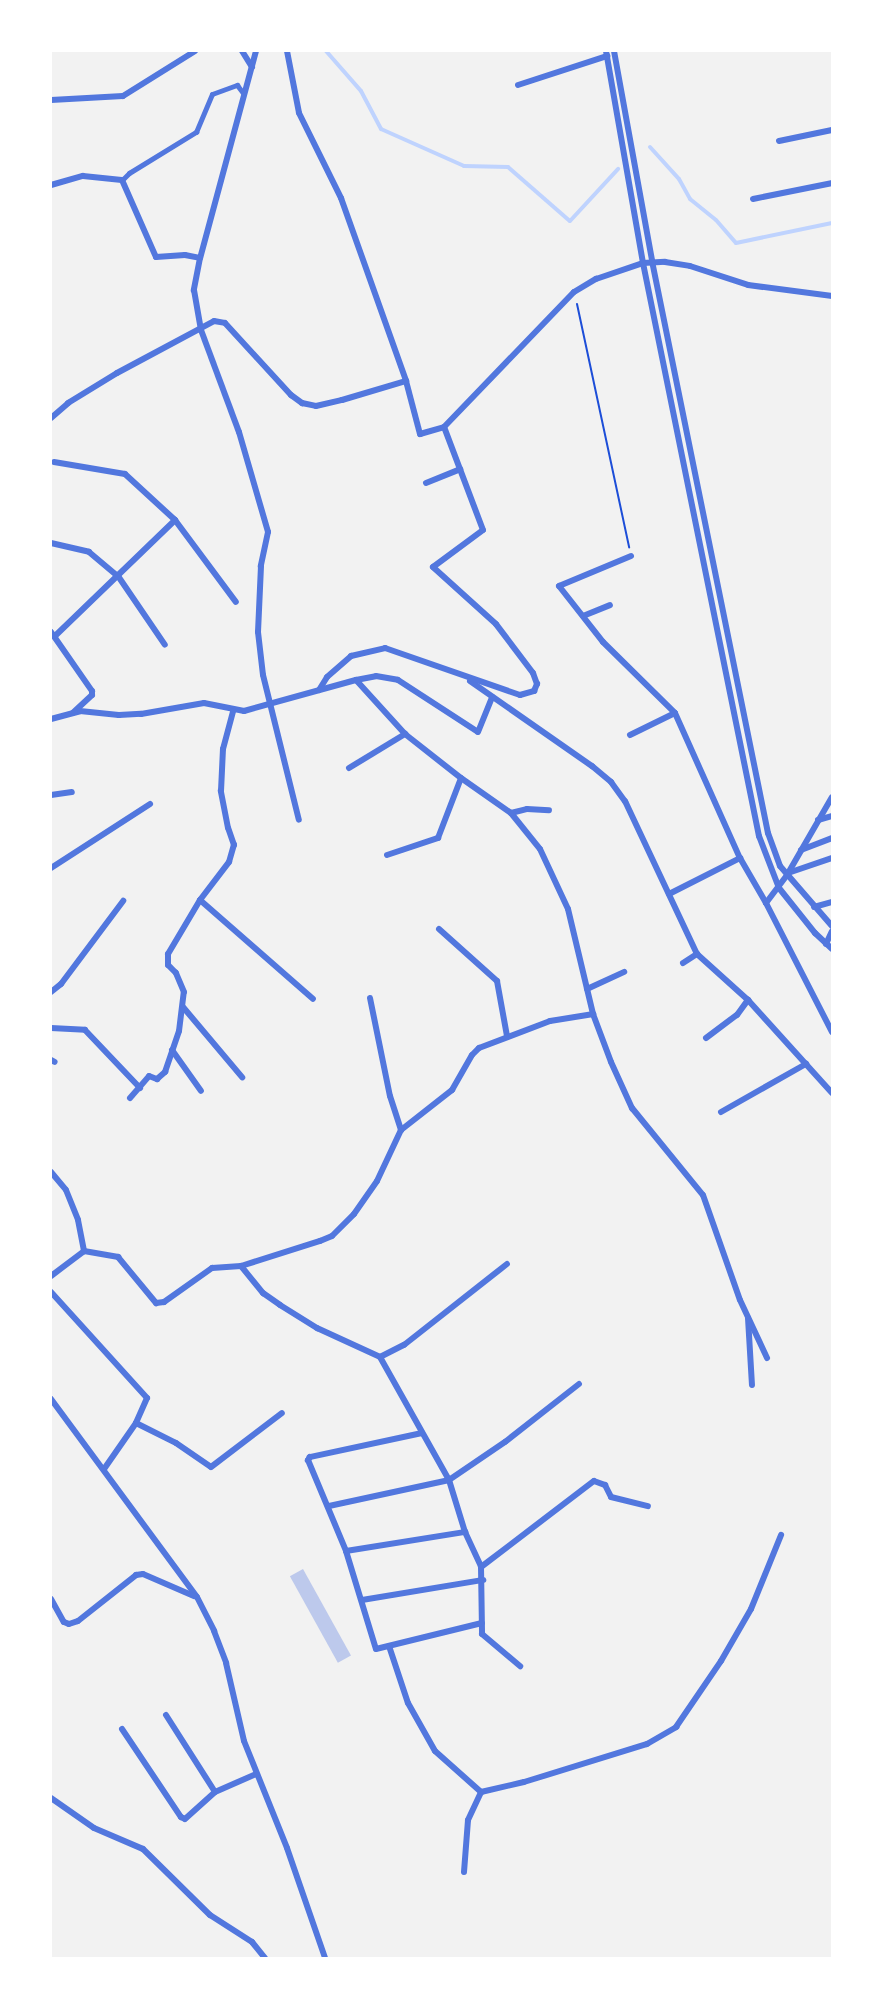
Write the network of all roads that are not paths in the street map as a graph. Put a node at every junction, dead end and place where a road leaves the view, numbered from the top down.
1 (195, 51) edge
2 (242, 51) edge
3 (256, 51) edge
4 (287, 51) edge
5 (614, 51) edge
6 (606, 54) edge
7 (252, 67) junction
8 (518, 85) dead end
9 (243, 93) junction
10 (51, 100) edge
11 (832, 130) edge
12 (779, 141) dead end
13 (122, 180) junction
14 (832, 183) edge
15 (51, 185) edge
16 (753, 199) dead end
17 (200, 258) junction
18 (652, 261) junction
19 (643, 263) junction
20 (832, 296) edge
21 (201, 330) junction
22 (406, 381) junction
23 (51, 418) edge
24 (444, 427) junction
25 (54, 462) dead end
26 (460, 469) junction
27 (426, 483) dead end
28 (175, 520) junction
29 (51, 543) edge
30 (631, 555) road end
31 (117, 576) junction
32 (236, 602) dead end
33 (610, 605) dead end
34 (583, 616) junction
35 (53, 634) edge
36 (165, 645) dead end
37 (466, 677) junction
38 (356, 680) junction
39 (319, 690) junction
40 (492, 697) junction
41 (270, 706) junction
42 (232, 711) junction
43 (73, 713) junction
44 (675, 713) junction
45 (51, 719) edge
46 (405, 734) junction
47 (630, 735) dead end
48 (349, 768) dead end
49 (461, 778) junction
50 (72, 792) dead end
51 (51, 795) edge
52 (832, 797) edge
53 (150, 804) dead end
54 (549, 810) dead end
55 (511, 813) junction
56 (832, 816) edge
57 (299, 820) dead end
58 (817, 820) junction
59 (832, 838) edge
60 (801, 851) junction
61 (387, 855) dead end
62 (740, 858) junction
63 (832, 858) edge
64 (51, 868) edge
65 (788, 874) junction
66 (779, 888) junction
67 (669, 894) junction
68 (200, 900) junction
69 (123, 901) dead end
70 (832, 902) edge
71 (766, 903) junction
72 (814, 907) junction
73 (832, 926) edge
74 (439, 929) dead end
75 (832, 931) edge
76 (826, 944) junction
77 (832, 949) edge
78 (697, 954) junction
79 (683, 963) dead end
80 (624, 972) dead end
81 (587, 989) junction
82 (51, 992) edge
83 (370, 998) dead end
84 (313, 999) dead end
85 (748, 1000) junction
86 (183, 1007) junction
87 (593, 1014) junction
88 (51, 1028) edge
89 (832, 1032) edge
90 (507, 1036) junction
91 (706, 1038) dead end
92 (172, 1050) junction
93 (806, 1064) junction
94 (242, 1077) dead end
95 (140, 1088) junction
96 (201, 1091) dead end
97 (832, 1094) edge
98 (130, 1098) dead end
99 (722, 1112) dead end
100 (401, 1130) junction
101 (51, 1172) edge
102 (84, 1251) junction
103 (507, 1264) dead end
104 (241, 1266) junction
105 (51, 1275) edge
106 (51, 1292) edge
107 (748, 1318) junction
108 (380, 1358) junction
109 (767, 1358) dead end
110 (579, 1384) dead end
111 (752, 1385) dead end
112 (51, 1400) edge
113 (282, 1413) dead end
114 (136, 1423) junction
115 (422, 1433) junction
116 (104, 1469) junction
117 (449, 1480) junction
118 (329, 1506) junction
119 (648, 1506) dead end
120 (465, 1532) junction
121 (781, 1534) dead end
122 (346, 1551) junction
123 (481, 1567) junction
124 (483, 1580) junction
125 (197, 1598) junction
126 (51, 1599) edge
127 (362, 1600) junction
128 (482, 1623) junction
129 (389, 1646) junction
130 (520, 1666) dead end
131 (166, 1715) dead end
132 (122, 1729) dead end
133 (256, 1774) junction
134 (215, 1792) junction
135 (481, 1792) junction
136 (51, 1798) edge
137 (464, 1872) dead end
138 (265, 1958) edge
139 (326, 1958) edge

1 - 10 street
2 - 7 street
3 - 7 street
4 - 22 street
5 - 18 street
6 - 8 street
6 - 19 street
7 - 9 street
9 - 13 street
9 - 17 street
11 - 12 street
13 - 15 street
13 - 17 street
14 - 16 street
17 - 21 street
18 - 19 street
18 - 20 street
18 - 65 street
19 - 24 street
19 - 66 street
21 - 22 street
21 - 23 street
21 - 41 street
22 - 24 street
24 - 26 street
25 - 28 street
26 - 27 street
26 - 37 street
28 - 31 street
28 - 32 street
29 - 31 street
30 - 34 street
31 - 35 street
31 - 36 street
33 - 34 street
34 - 44 street
35 - 43 street
37 - 39 street
37 - 40 street
38 - 39 street
38 - 40 street
38 - 46 street
39 - 41 street
40 - 67 street
41 - 42 street
41 - 57 street
42 - 43 street
42 - 68 street
43 - 45 street
44 - 47 street
44 - 62 street
46 - 48 street
46 - 49 street
49 - 55 street
49 - 61 street
50 - 51 street
52 - 58 street
53 - 64 street
54 - 55 street
55 - 81 street
56 - 58 street
58 - 60 street
59 - 60 street
60 - 65 street
62 - 67 street
62 - 71 street
63 - 65 street
65 - 66 street
65 - 72 street
66 - 71 street
66 - 76 street
67 - 78 street
68 - 84 street
68 - 86 street
69 - 82 street
70 - 72 street
71 - 89 street
72 - 73 street
74 - 90 street
75 - 76 street
76 - 77 street
78 - 79 street
78 - 85 street
80 - 81 street
81 - 87 street
83 - 100 street
85 - 91 street
85 - 93 street
86 - 92 street
86 - 94 street
87 - 90 street
87 - 107 street
88 - 95 street
90 - 100 street
92 - 95 street
92 - 96 street
93 - 97 street
93 - 99 street
95 - 98 street
100 - 104 street
101 - 102 street
102 - 104 street
102 - 105 street
103 - 108 street
104 - 108 street
106 - 114 street
107 - 109 street
107 - 111 street
108 - 115 street
110 - 117 street
112 - 116 street
113 - 114 street
114 - 116 street
115 - 117 street
115 - 118 street
116 - 125 street
117 - 118 street
117 - 120 street
118 - 122 street
119 - 123 street
120 - 122 street
120 - 123 street
121 - 135 street
122 - 127 street
123 - 124 street
124 - 127 street
124 - 128 street
125 - 126 street
125 - 133 street
127 - 129 street
128 - 129 street
128 - 130 street
129 - 135 street
131 - 134 street
132 - 134 street
133 - 134 street
133 - 139 street
135 - 137 street
136 - 138 street

